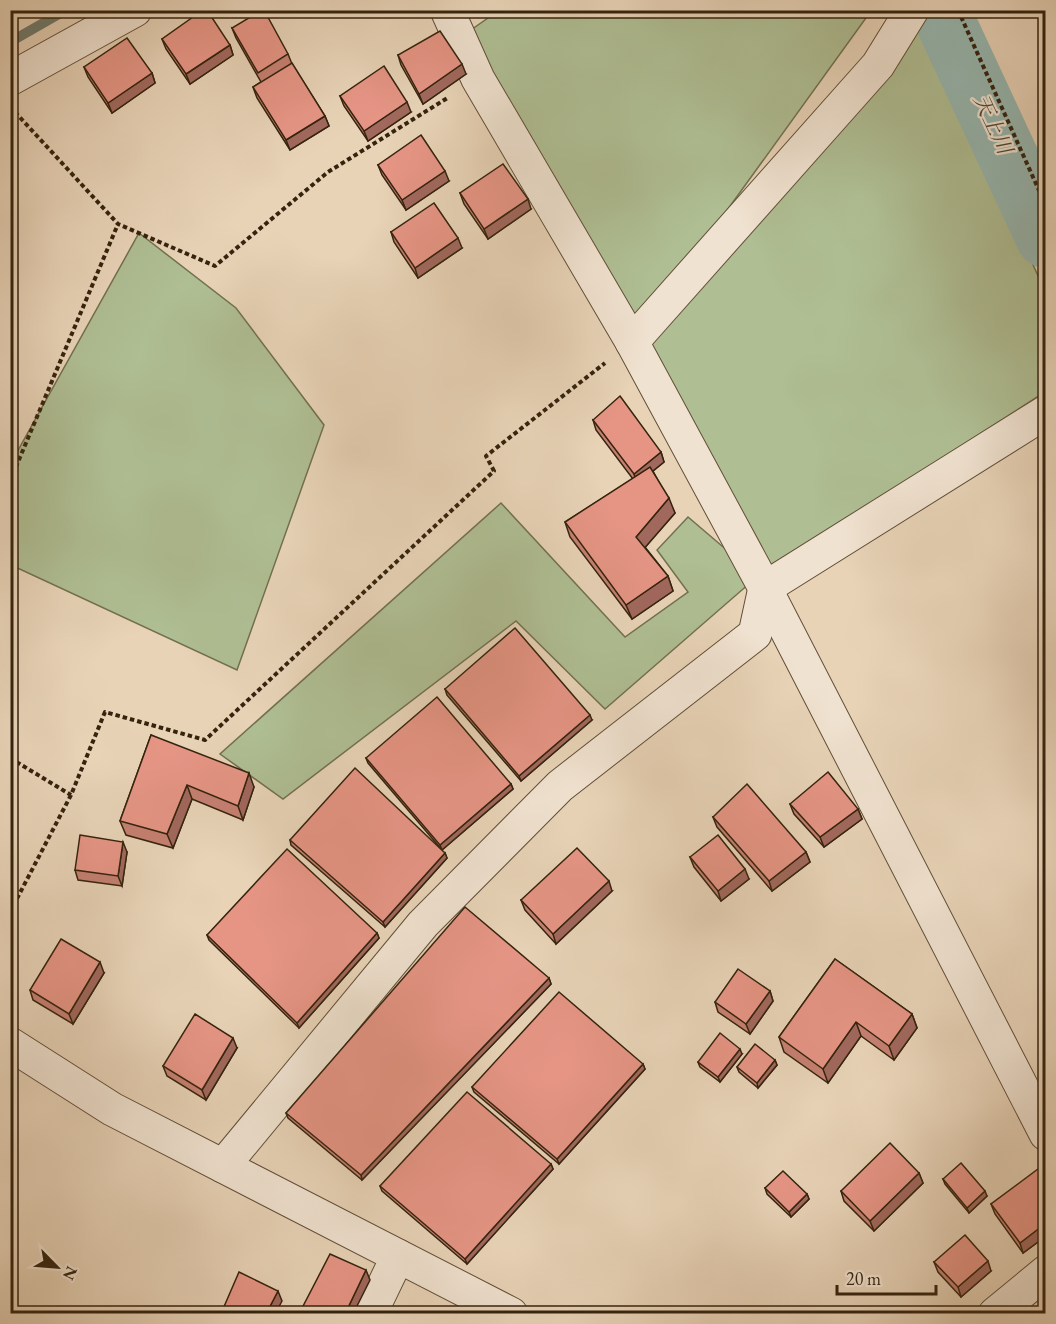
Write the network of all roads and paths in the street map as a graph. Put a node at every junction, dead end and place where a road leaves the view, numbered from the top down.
1 (135, 10) edge
2 (447, 10) edge
3 (912, 10) edge
4 (958, 10) edge
5 (10, 79) edge
6 (478, 79) junction
7 (10, 107) edge
8 (1046, 206) edge
9 (118, 224) junction
10 (632, 342) junction
11 (1046, 412) edge
12 (10, 482) edge
13 (765, 588) junction
14 (10, 758) edge
15 (71, 795) junction
16 (10, 912) edge
17 (10, 1044) edge
18 (1046, 1134) edge
19 (224, 1166) junction
20 (398, 1256) junction
21 (1046, 1272) edge
22 (370, 1314) edge
23 (511, 1314) edge
24 (995, 1314) edge

1 - 5 street
2 - 6 street
3 - 10 street
4 - 8 path
6 - 9 path
6 - 10 street
7 - 9 path
9 - 12 path
10 - 13 street
10 - 15 path
11 - 13 street
13 - 18 street
13 - 19 street
14 - 15 path
15 - 16 path
17 - 19 street
19 - 20 street
20 - 22 street
20 - 23 street
21 - 24 street

